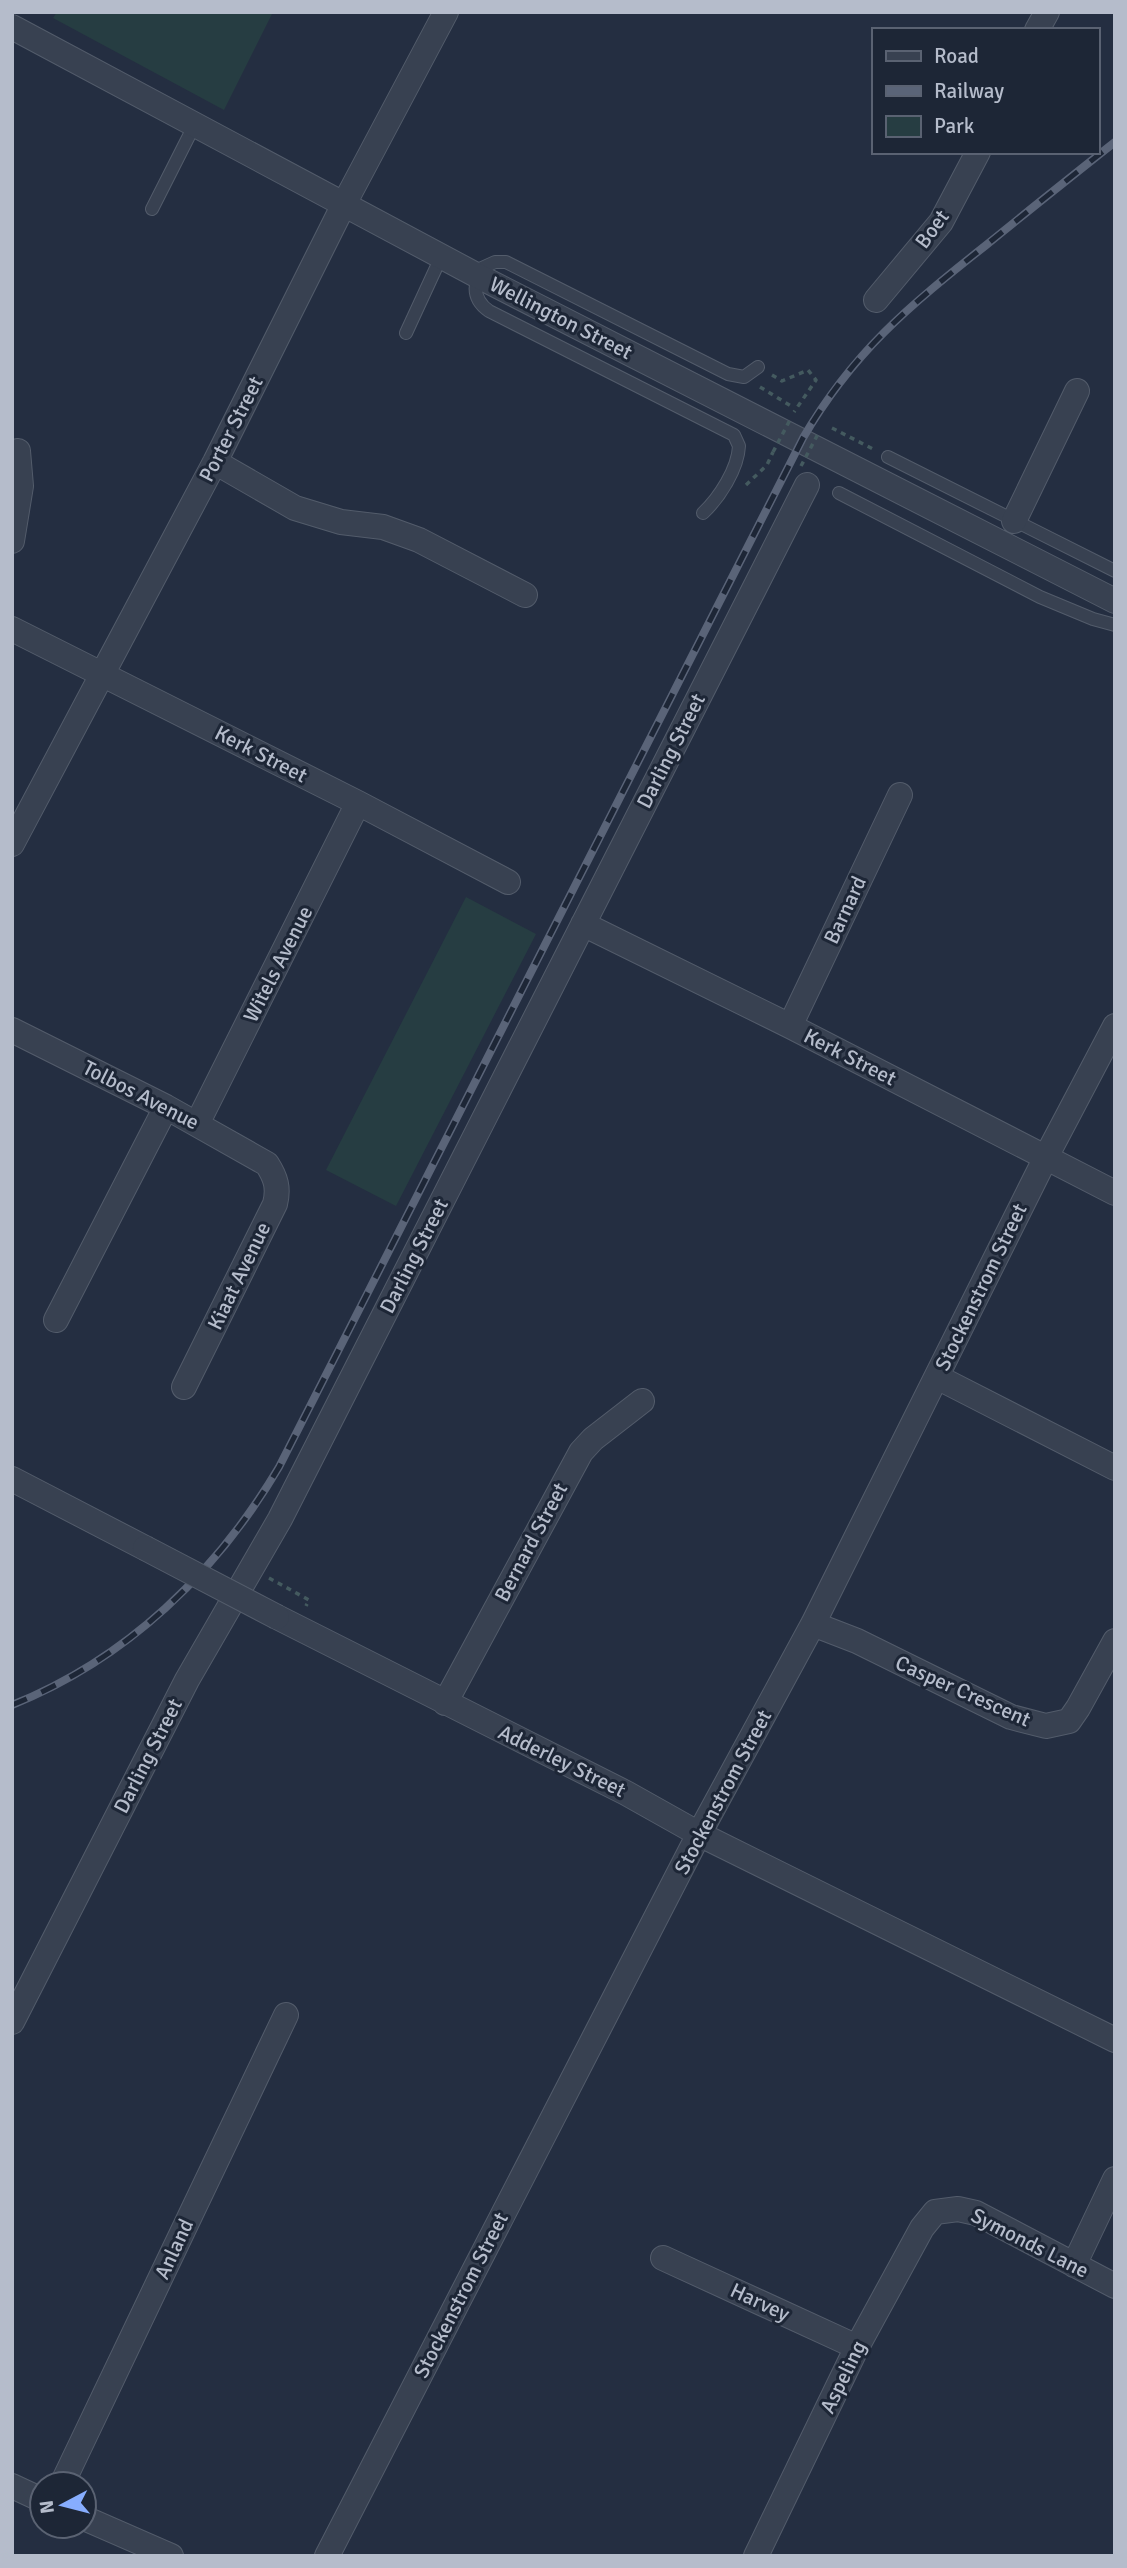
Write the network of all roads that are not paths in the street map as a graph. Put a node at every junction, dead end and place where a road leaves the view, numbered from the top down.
1 (446, 12) edge
2 (1047, 12) edge
3 (12, 27) edge
4 (1038, 28) edge
5 (195, 124) junction
6 (977, 154) edge
7 (344, 204) junction
8 (152, 209) dead end
9 (442, 255) junction
10 (475, 274) junction
11 (876, 300) dead end
12 (406, 333) dead end
13 (758, 367) dead end
14 (1077, 391) dead end
15 (18, 451) dead end
16 (888, 457) road end
17 (215, 462) junction
18 (804, 476) road end
19 (839, 493) dead end
20 (703, 513) dead end
21 (1014, 521) junction
22 (12, 541) edge
23 (1115, 572) edge
24 (525, 596) dead end
25 (1115, 601) edge
26 (1115, 625) edge
27 (12, 629) edge
28 (102, 675) junction
29 (900, 795) dead end
30 (358, 803) junction
31 (12, 844) edge
32 (508, 882) dead end
33 (583, 924) junction
34 (790, 1026) junction
35 (1115, 1026) edge
36 (12, 1030) edge
37 (166, 1107) junction
38 (197, 1124) junction
39 (1046, 1157) junction
40 (268, 1164) joint
41 (1115, 1193) edge
42 (57, 1320) dead end
43 (937, 1377) junction
44 (184, 1387) dead end
45 (642, 1401) dead end
46 (1115, 1468) edge
47 (12, 1479) edge
48 (813, 1624) junction
49 (1115, 1642) edge
50 (445, 1703) junction
51 (699, 1834) junction
52 (286, 2015) dead end
53 (12, 2022) edge
54 (1115, 2040) edge
55 (1115, 2179) edge
56 (943, 2210) joint
57 (663, 2258) dead end
58 (1074, 2265) junction
59 (1115, 2286) edge
60 (857, 2347) junction
61 (69, 2470) edge
62 (12, 2486) edge
63 (28, 2493) edge
64 (98, 2524) edge
65 (171, 2556) edge
66 (327, 2556) edge
67 (756, 2556) edge

1 - 7 street, Porter Street
2 - 4 street
3 - 5 street, Wellington Street
5 - 7 street, Wellington Street
5 - 8 lane
6 - 11 street, Boet
7 - 9 street, Wellington Street
7 - 17 street, Porter Street
9 - 10 street, Wellington Street
9 - 12 lane
10 - 13 lane
10 - 20 lane
10 - 25 street, Wellington Street
14 - 21 street
15 - 22 street
16 - 21 lane
17 - 24 street
17 - 28 street, Porter Street
18 - 33 street, Darling Street
19 - 26 lane
21 - 23 lane
27 - 28 street, Kerk Street
28 - 30 street, Kerk Street
28 - 31 street, Porter Street
29 - 34 street, Barnard
30 - 32 street, Kerk Street
30 - 38 street, Witels Avenue
33 - 34 street, Kerk Street
33 - 53 street, Darling Street
34 - 39 street, Kerk Street
35 - 39 street, Stockenstrom Street
36 - 37 street, Tolbos Avenue
37 - 38 street, Tolbos Avenue
37 - 42 street
38 - 40 street, Tolbos Avenue
39 - 41 street, Kerk Street
39 - 43 street, Stockenstrom Street
40 - 44 street, Kiaat Avenue
43 - 46 street
43 - 48 street, Stockenstrom Street
45 - 50 street, Bernard Street
47 - 50 street, Adderley Street, bridge
48 - 49 street, Casper Crescent
48 - 51 street, Stockenstrom Street
50 - 51 street, Adderley Street
51 - 54 street, Adderley Street
51 - 66 street, Stockenstrom Street
52 - 61 street, Anland
55 - 58 street
56 - 58 street, Symonds Lane
56 - 60 street, Aspeling
57 - 60 street, Harvey
58 - 59 street, Symonds Lane
60 - 67 street, Aspeling
62 - 63 street
64 - 65 street

